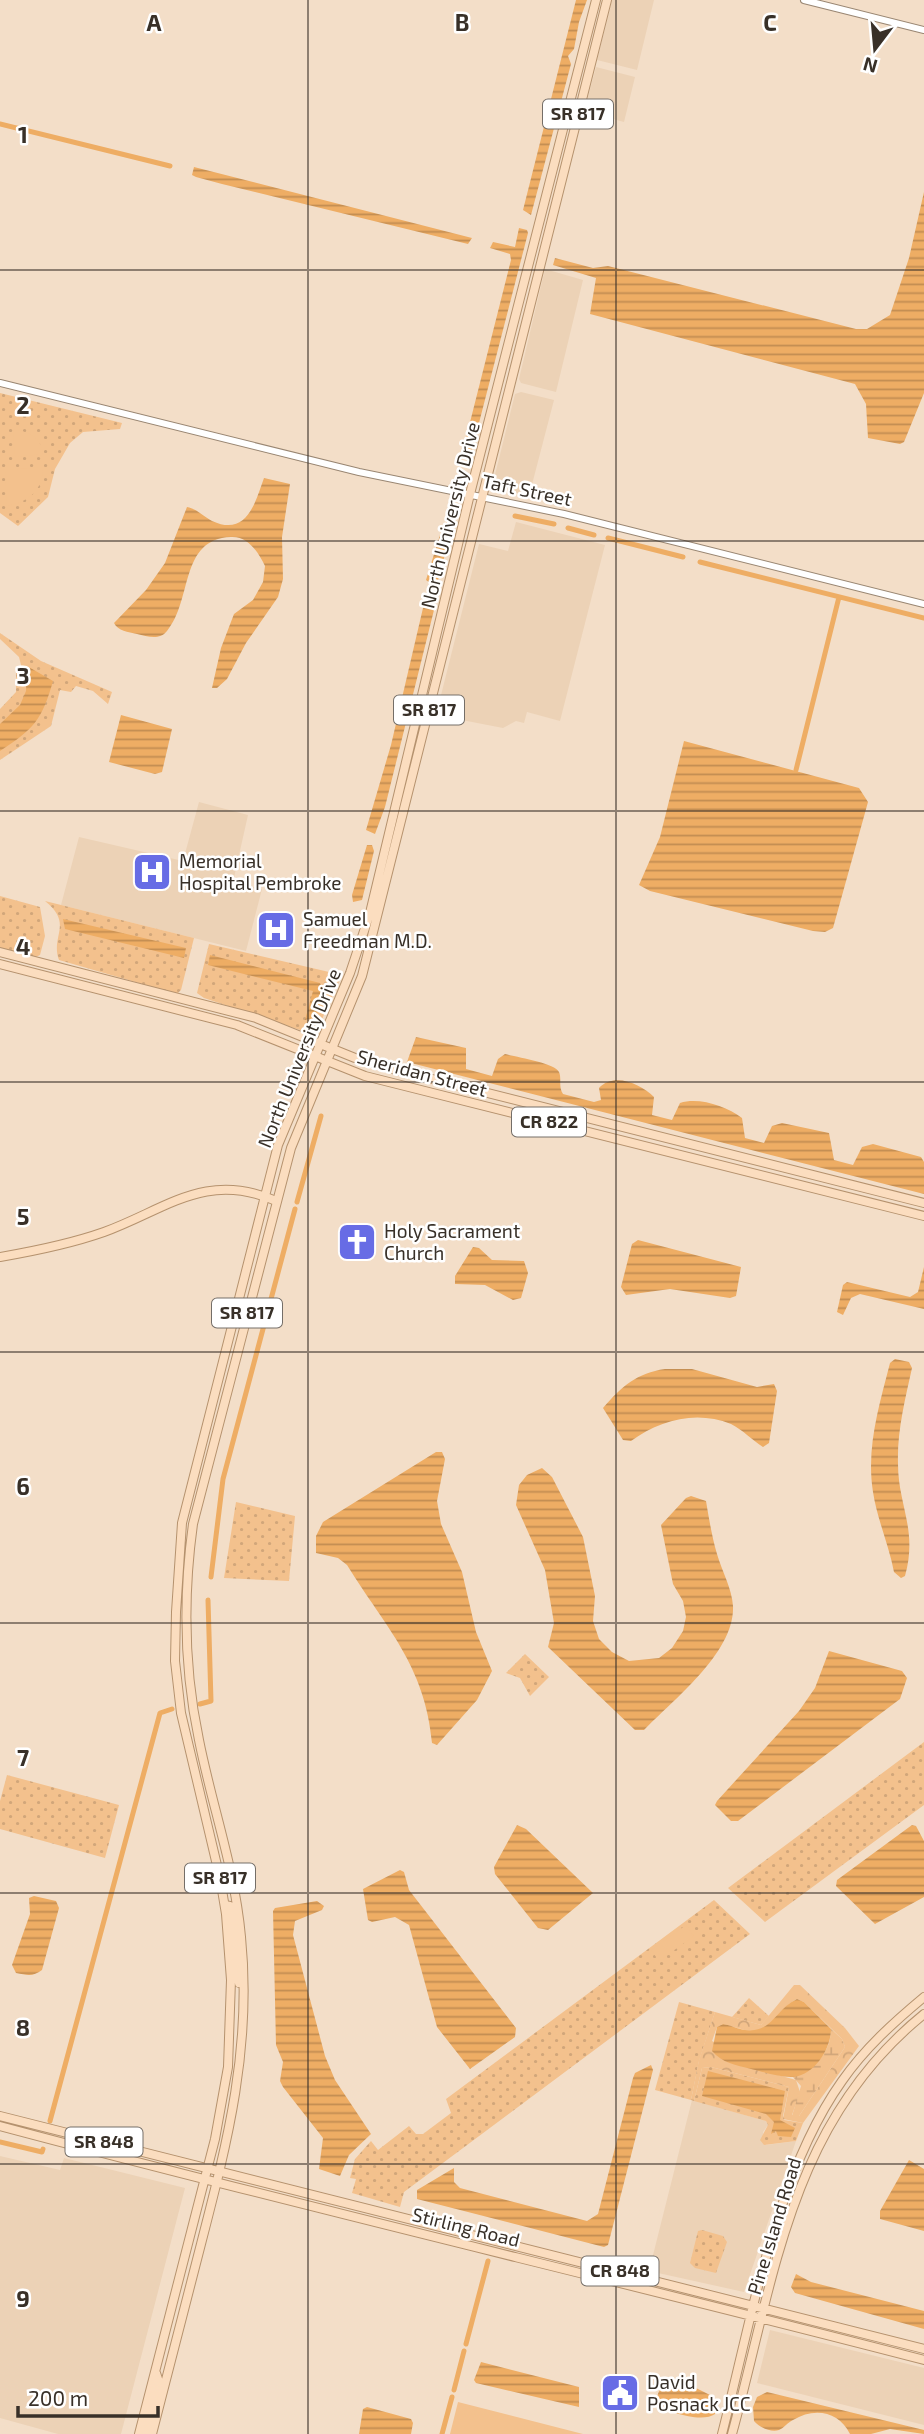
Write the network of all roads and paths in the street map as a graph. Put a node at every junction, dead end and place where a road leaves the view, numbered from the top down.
1 (596, 0) edge
2 (607, 0) edge
3 (804, 0) edge
4 (924, 30) edge
5 (0, 383) edge
6 (470, 494) junction
7 (482, 497) junction
8 (924, 604) edge
9 (0, 952) edge
10 (0, 964) edge
11 (320, 1044) junction
12 (333, 1049) junction
13 (315, 1057) junction
14 (327, 1062) junction
15 (264, 1196) junction
16 (276, 1201) junction
17 (924, 1203) edge
18 (924, 1216) edge
19 (0, 1258) edge
20 (228, 1335) junction
21 (220, 1412) junction
22 (225, 1905) junction
23 (924, 1997) edge
24 (244, 2003) junction
25 (924, 2014) edge
26 (0, 2116) edge
27 (33, 2124) junction
28 (0, 2126) edge
29 (19, 2131) junction
30 (208, 2167) junction
31 (221, 2171) junction
32 (205, 2180) junction
33 (218, 2183) junction
34 (615, 2270) junction
35 (613, 2280) junction
36 (755, 2305) junction
37 (766, 2307) junction
38 (753, 2316) junction
39 (762, 2318) junction
40 (924, 2349) edge
41 (924, 2360) edge
42 (155, 2370) junction
43 (139, 2434) edge
44 (145, 2434) edge
45 (152, 2434) edge
46 (722, 2434) edge
47 (732, 2434) edge

1 - 6 main road, North University Drive / SR 817
2 - 7 main road, North University Drive / SR 817
3 - 4 street
5 - 6 street, Taft Street
6 - 7 street, Taft Street
6 - 11 main road, North University Drive / SR 817
7 - 8 street, Taft Street
7 - 12 main road, North University Drive / SR 817
9 - 11 main road, Sheridan Street / CR 822
10 - 13 main road, Sheridan Street / CR 822
11 - 12 main road, Sheridan Street / CR 822
11 - 13 main road, North University Drive / SR 817
12 - 14 main road, North University Drive / SR 817
12 - 17 main road, Sheridan Street / CR 822
13 - 14 main road, Sheridan Street / CR 822
13 - 15 main road, North University Drive / SR 817
14 - 16 main road, North University Drive / SR 817
14 - 18 main road, Sheridan Street / CR 822
15 - 16 main road
15 - 19 main road
15 - 20 main road, North University Drive / SR 817
16 - 21 main road, North University Drive / SR 817
20 - 21 main road
20 - 22 main road, North University Drive / SR 817
21 - 24 main road, North University Drive / SR 817
22 - 24 main road
22 - 30 main road, North University Drive / SR 817
23 - 36 main road, Pine Island Road
24 - 31 main road, North University Drive / SR 817
25 - 37 main road, Pine Island Road
26 - 27 main road, Stirling Road / SR 848
27 - 29 main road
27 - 30 main road, Stirling Road / SR 848
28 - 29 main road, Stirling Road / SR 848
29 - 32 main road, Stirling Road / SR 848
30 - 31 main road, Stirling Road / SR 848
30 - 32 main road, North University Drive / SR 817
31 - 33 main road, SR 817
31 - 34 main road, Stirling Road / CR 848
32 - 33 main road, Stirling Road / SR 848
32 - 42 main road, SR 817
33 - 35 main road, Stirling Road / CR 848
33 - 45 main road, SR 817
34 - 35 main road
34 - 36 main road, Stirling Road / CR 848
35 - 38 main road, Stirling Road / CR 848
36 - 37 main road, Stirling Road / CR 848
36 - 38 main road, Pine Island Road
37 - 39 main road, Pine Island Road
37 - 40 main road, Stirling Road / CR 848
38 - 39 main road, Stirling Road / CR 848
38 - 46 main road, Pine Island Road
39 - 41 main road, Stirling Road / CR 848
39 - 47 main road, Pine Island Road
42 - 43 main road, SR 817
42 - 44 main road

